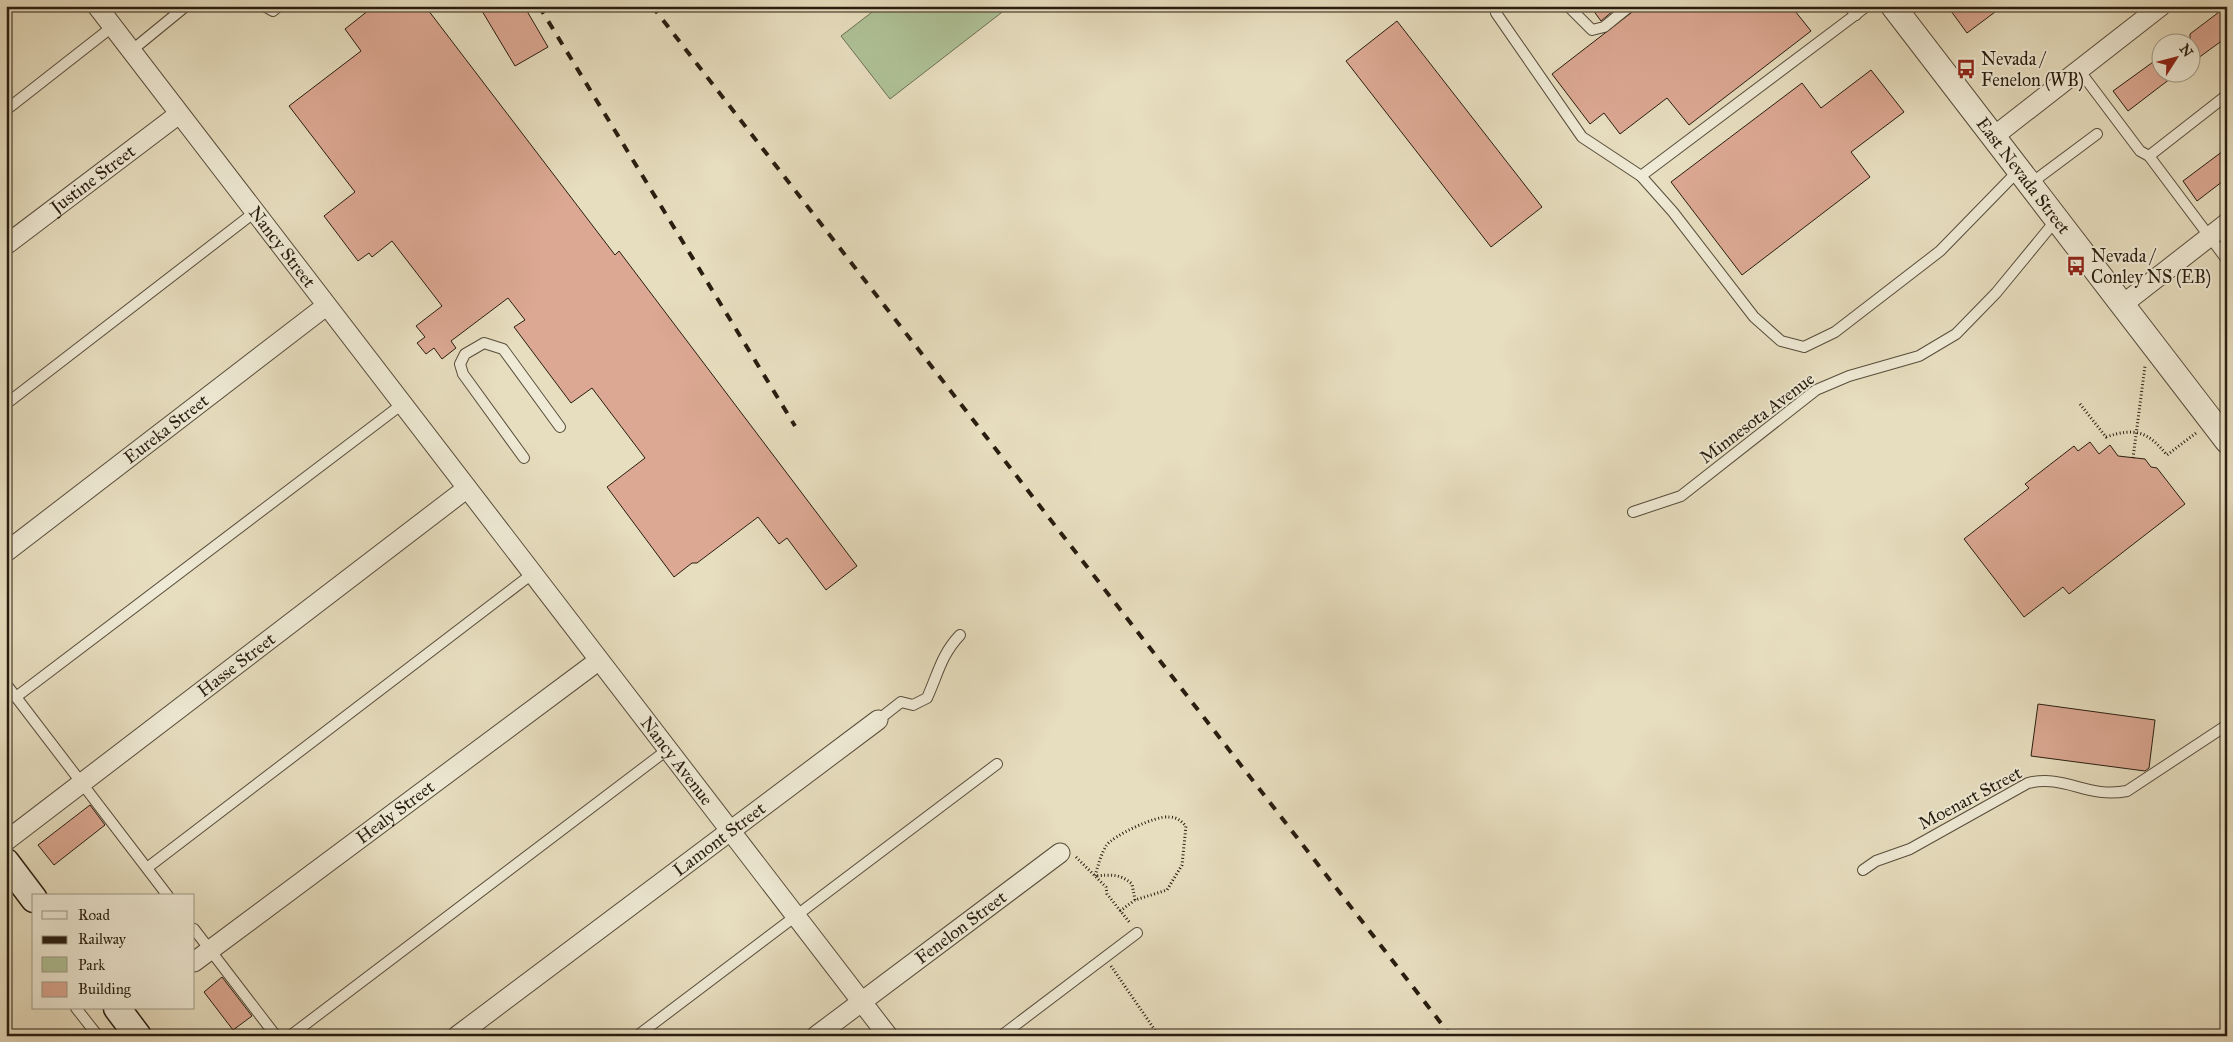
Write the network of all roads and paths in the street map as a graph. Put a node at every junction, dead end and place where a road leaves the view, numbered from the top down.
1 (97, 6) edge
2 (186, 6) edge
3 (264, 6) edge
4 (279, 6) edge
5 (1496, 6) edge
6 (1568, 6) edge
7 (1630, 6) edge
8 (1867, 6) edge
9 (1893, 6) edge
10 (2161, 6) edge
11 (1852, 10) edge
12 (112, 27) junction
13 (131, 51) junction
14 (2079, 70) junction
15 (2227, 95) edge
16 (6, 110) edge
17 (179, 114) junction
18 (2096, 134) dead end
19 (1992, 137) junction
20 (2149, 156) junction
21 (1641, 176) junction
22 (2024, 178) junction
23 (254, 212) junction
24 (2056, 220) junction
25 (2227, 223) edge
26 (2209, 237) junction
27 (6, 245) edge
28 (2227, 260) edge
29 (2122, 305) junction
30 (326, 306) junction
31 (2145, 365) dead end
32 (6, 404) edge
33 (2080, 404) dead end
34 (402, 405) junction
35 (560, 428) dead end
36 (2200, 430) dead end
37 (2136, 432) junction
38 (2227, 441) edge
39 (524, 458) dead end
40 (2133, 458) dead end
41 (466, 489) junction
42 (1633, 512) dead end
43 (6, 552) edge
44 (532, 574) junction
45 (960, 634) dead end
46 (598, 661) junction
47 (6, 684) edge
48 (16, 697) junction
49 (878, 720) joint
50 (2227, 725) edge
51 (667, 750) junction
52 (997, 764) dead end
53 (82, 784) junction
54 (729, 831) junction
55 (6, 841) edge
56 (1060, 853) joint
57 (6, 862) edge
58 (147, 868) junction
59 (1863, 870) dead end
60 (1095, 876) junction
61 (166, 894) edge
62 (32, 896) edge
63 (1135, 900) junction
64 (1120, 911) junction
65 (795, 916) junction
66 (195, 930) edge
67 (1137, 933) joint
68 (210, 950) junction
69 (1105, 958) junction
70 (195, 961) edge
71 (861, 1002) junction
72 (78, 1010) edge
73 (98, 1036) edge
74 (276, 1036) edge
75 (290, 1036) edge
76 (456, 1036) edge
77 (637, 1036) edge
78 (816, 1036) edge
79 (888, 1036) edge
80 (1001, 1036) edge
81 (1159, 1036) edge

1 - 12 street, Nancy Street
2 - 13 lane
3 - 4 lane
5 - 21 lane
6 - 7 lane
8 - 11 lane
9 - 19 street, East Nevada Street
10 - 14 street
11 - 21 lane
12 - 13 street, Nancy Street
12 - 16 lane
13 - 17 street, Nancy Street
14 - 19 street
14 - 20 lane
15 - 20 lane
17 - 23 street, Nancy Street
17 - 27 street, Justine Street
18 - 22 lane
19 - 22 street, East Nevada Street
20 - 26 lane
21 - 22 lane
22 - 24 street, East Nevada Street
23 - 30 street, Nancy Street
23 - 32 lane
24 - 29 street, East Nevada Street
24 - 42 lane, Minnesota Avenue
25 - 26 street
26 - 28 lane
26 - 29 street
29 - 38 street, East Nevada Street
30 - 34 street, Nancy Street
30 - 43 street, Eureka Street
31 - 37 path
33 - 37 path
34 - 41 street, Nancy Street
34 - 48 lane
35 - 39 lane
36 - 37 path
37 - 40 path
41 - 44 street, Nancy Avenue
41 - 53 street, Hasse Street
44 - 46 street, Nancy Avenue
44 - 58 lane
45 - 49 lane, Lamont Street
46 - 51 street, Nancy Avenue
46 - 68 street, Healy Street
47 - 48 lane
48 - 53 lane
49 - 54 street, Lamont Street
50 - 59 lane, Moenart Street
51 - 54 street, Nancy Avenue
51 - 75 lane
52 - 65 lane
53 - 55 street, Hasse Street
53 - 58 lane
54 - 65 street, Nancy Avenue
54 - 76 street, Lamont Street
56 - 60 path
56 - 71 street, Fenelon Street
57 - 62 main road
58 - 61 lane
60 - 63 path
60 - 63 path
60 - 64 path
63 - 64 path
64 - 67 path
65 - 71 street, Nancy Avenue
65 - 77 lane
66 - 68 lane
67 - 69 lane
68 - 70 street, Healy Street
68 - 74 lane
69 - 80 lane
69 - 81 path
71 - 78 street, Fenelon Street
71 - 79 street, Nancy Avenue
72 - 73 lane

